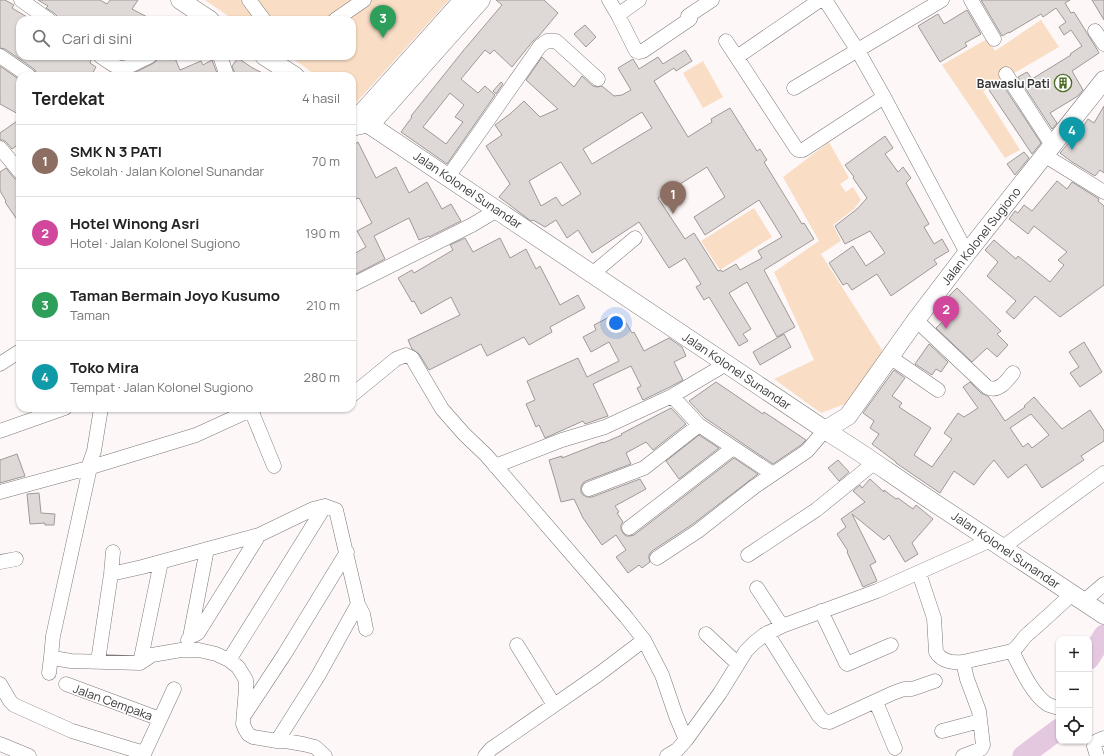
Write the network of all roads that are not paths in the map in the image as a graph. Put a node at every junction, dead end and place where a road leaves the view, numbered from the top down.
1 (21, 0) edge
2 (180, 0) edge
3 (249, 0) edge
4 (364, 0) edge
5 (464, 0) edge
6 (480, 0) edge
7 (609, 0) edge
8 (639, 0) edge
9 (712, 0) edge
10 (820, 0) edge
11 (825, 0) edge
12 (942, 0) edge
13 (971, 0) edge
14 (618, 15) junction
15 (43, 16) edge
16 (204, 16) edge
17 (261, 16) edge
18 (341, 16) edge
19 (1095, 31) dead end
20 (994, 39) dead end
21 (726, 41) dead end
22 (1104, 44) edge
23 (858, 51) junction
24 (0, 56) edge
25 (737, 57) junction
26 (106, 60) edge
27 (141, 60) edge
28 (221, 60) edge
29 (274, 60) edge
30 (23, 72) edge
31 (226, 72) edge
32 (290, 72) edge
33 (1006, 74) dead end
34 (598, 79) dead end
35 (1104, 80) edge
36 (794, 88) dead end
37 (884, 97) junction
38 (357, 122) edge
39 (0, 148) edge
40 (1048, 150) junction
41 (16, 167) edge
42 (448, 177) junction
43 (1104, 192) edge
44 (497, 210) junction
45 (635, 238) dead end
46 (967, 253) junction
47 (592, 274) junction
48 (356, 283) edge
49 (916, 320) junction
50 (16, 354) edge
51 (890, 357) junction
52 (0, 364) edge
53 (726, 364) junction
54 (1013, 373) dead end
55 (938, 390) dead end
56 (356, 392) edge
57 (672, 396) junction
58 (54, 412) edge
59 (100, 412) edge
60 (246, 412) edge
61 (254, 412) edge
62 (848, 416) junction
63 (699, 425) junction
64 (825, 430) junction
65 (0, 431) edge
66 (848, 444) junction
67 (733, 448) junction
68 (874, 462) junction
69 (274, 466) dead end
70 (495, 466) junction
71 (88, 468) junction
72 (1104, 473) edge
73 (773, 474) junction
74 (589, 489) dead end
75 (0, 492) edge
76 (325, 506) junction
77 (629, 528) dead end
78 (259, 535) junction
79 (997, 543) junction
80 (207, 549) junction
81 (113, 552) dead end
82 (347, 552) junction
83 (748, 555) dead end
84 (657, 558) dead end
85 (16, 559) dead end
86 (0, 562) edge
87 (161, 562) junction
88 (919, 573) junction
89 (111, 574) junction
90 (1104, 584) edge
91 (757, 588) dead end
92 (1078, 598) junction
93 (358, 604) junction
94 (821, 611) junction
95 (1104, 615) edge
96 (782, 626) junction
97 (366, 629) dead end
98 (767, 633) junction
99 (706, 634) dead end
100 (190, 638) junction
101 (644, 640) junction
102 (517, 645) dead end
103 (891, 646) dead end
104 (181, 650) junction
105 (1012, 651) junction
106 (51, 657) junction
107 (229, 660) junction
108 (98, 661) junction
109 (963, 662) junction
110 (140, 663) junction
111 (738, 664) junction
112 (49, 673) dead end
113 (934, 681) dead end
114 (0, 684) edge
115 (66, 684) dead end
116 (174, 689) dead end
117 (876, 702) junction
118 (554, 705) junction
119 (1056, 707) edge
120 (244, 716) junction
121 (160, 719) junction
122 (980, 721) junction
123 (942, 731) dead end
124 (1104, 738) edge
125 (686, 740) junction
126 (277, 741) junction
127 (0, 744) edge
128 (895, 748) dead end
129 (144, 755) edge
130 (29, 756) edge
131 (325, 756) edge
132 (485, 756) edge
133 (667, 756) edge
134 (963, 756) edge
135 (1097, 756) edge

1 - 15 street
2 - 16 main road
3 - 17 street
4 - 18 street
5 - 38 main road
6 - 38 main road
7 - 14 street
8 - 14 street
9 - 14 street
10 - 25 street
11 - 23 street
12 - 23 street
13 - 20 street
19 - 22 street
21 - 25 street
23 - 36 street
23 - 37 street
24 - 30 street
25 - 37 street
26 - 27 street
28 - 31 street
29 - 32 main road
33 - 40 street
34 - 42 street
35 - 40 main road, Jalan Kolonel Sugiono
37 - 46 street
38 - 42 main road, Jalan Kolonel Sunandar
39 - 41 street
40 - 43 street
40 - 46 main road, Jalan Kolonel Sugiono
42 - 44 main road, Jalan Kolonel Sunandar
44 - 47 main road, Jalan Kolonel Sunandar
44 - 48 street
45 - 47 street
46 - 49 main road, Jalan Kolonel Sugiono
47 - 53 main road, Jalan Kolonel Sunandar
49 - 51 main road, Jalan Kolonel Sugiono
49 - 54 street
50 - 52 street
51 - 55 street
51 - 62 main road, Jalan Kolonel Sugiono
53 - 57 street
53 - 64 main road, Jalan Kolonel Sunandar
56 - 70 street
57 - 63 street
57 - 70 street
58 - 65 street
59 - 71 street
60 - 71 street
61 - 69 street
62 - 64 main road, Jalan Kolonel Sugiono
62 - 66 main road
63 - 67 street
63 - 74 street
64 - 66 main road, Jalan Kolonel Sunandar
64 - 73 street
66 - 68 main road, Jalan Kolonel Sunandar
67 - 73 street
67 - 77 street
68 - 79 main road, Jalan Kolonel Sunandar
68 - 83 street
70 - 101 street
71 - 75 street
71 - 106 street
72 - 79 street
73 - 84 street
76 - 78 street
76 - 82 street
76 - 107 street
78 - 80 street
78 - 100 street
79 - 88 street
79 - 92 main road, Jalan Kolonel Sunandar
80 - 87 street
80 - 100 street
81 - 89 street
82 - 93 street
82 - 120 street
85 - 86 street
87 - 89 street
87 - 110 street
88 - 94 street
88 - 109 street
89 - 108 street
90 - 92 street
91 - 96 street
92 - 95 main road, Jalan Kolonel Sunandar
92 - 105 street
93 - 97 street
93 - 126 street
94 - 96 street
94 - 103 street
96 - 98 street
98 - 111 street
98 - 117 street
99 - 111 street
100 - 104 street
101 - 118 street
101 - 125 street
102 - 118 street
104 - 107 street
104 - 110 street
105 - 109 street
105 - 119 street
106 - 108 street
106 - 112 street
107 - 120 street
108 - 110 street
109 - 122 street
111 - 125 street
113 - 117 street
114 - 129 street
115 - 121 street, Jalan Cempaka
116 - 121 street
117 - 128 street
118 - 132 street
120 - 126 street
121 - 129 street
122 - 123 street
122 - 134 street
124 - 135 street
125 - 133 street
126 - 131 street
127 - 130 street

